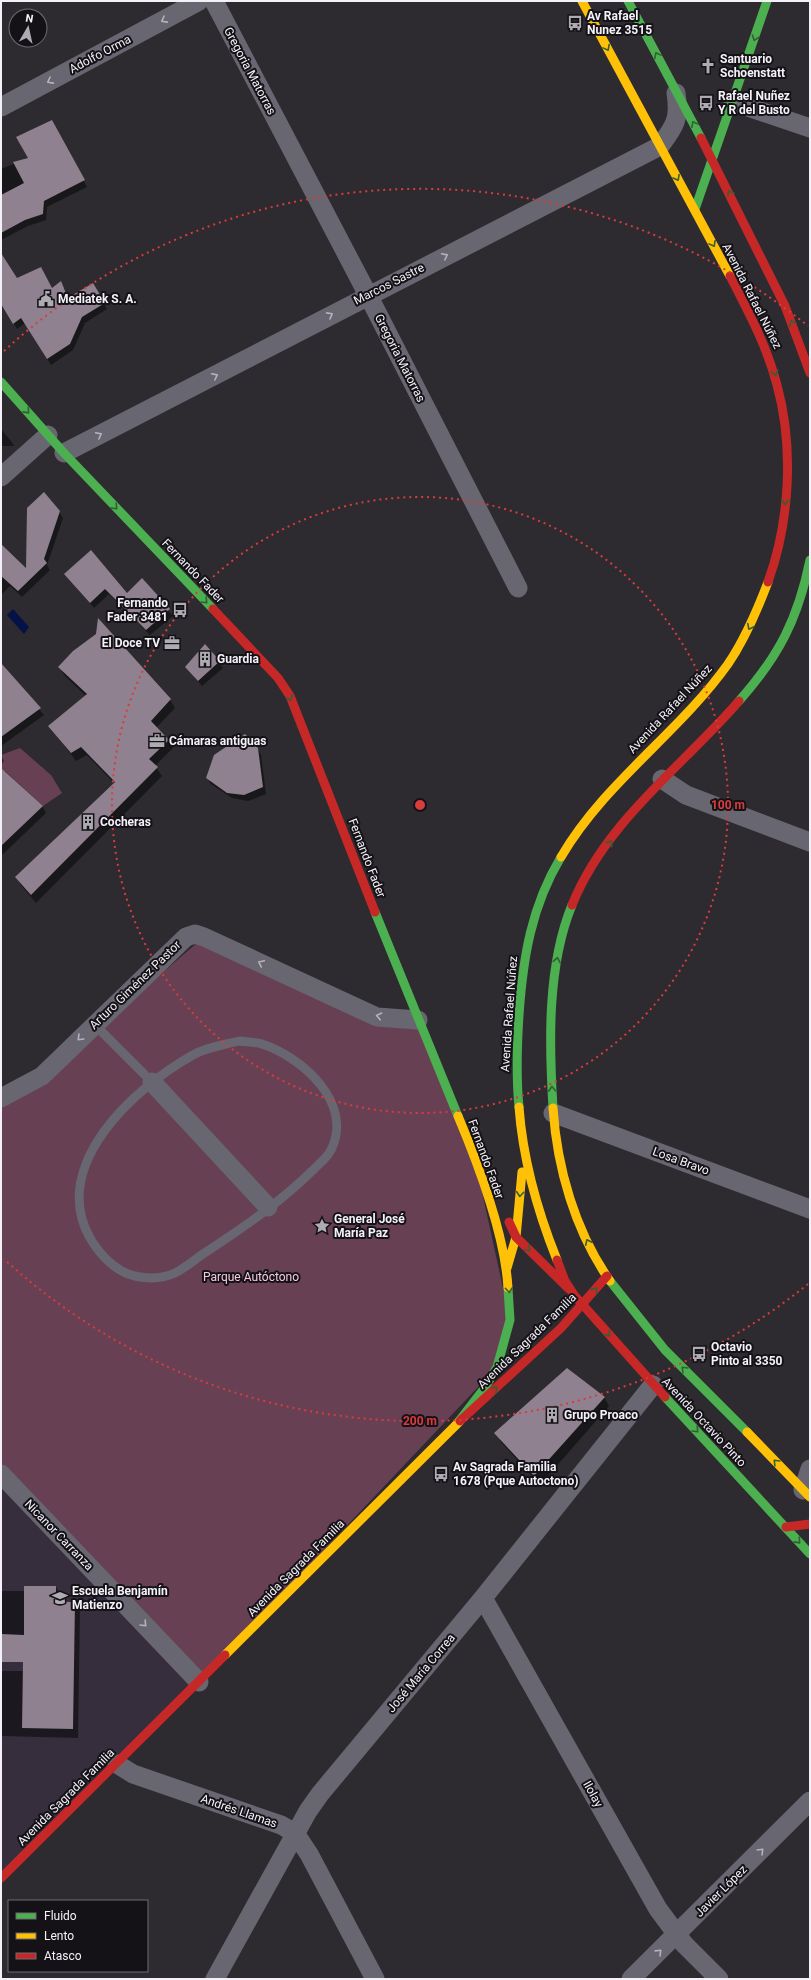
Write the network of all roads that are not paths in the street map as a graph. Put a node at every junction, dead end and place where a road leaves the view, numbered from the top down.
1 (199, 1) edge
2 (214, 1) edge
3 (582, 1) edge
4 (628, 1) edge
5 (767, 1) edge
6 (676, 90) junction
7 (733, 102) junction
8 (1, 107) edge
9 (810, 128) edge
10 (660, 146) junction
11 (713, 158) junction
12 (695, 209) junction
13 (368, 295) junction
14 (810, 373) edge
15 (1, 382) edge
16 (48, 435) junction
17 (64, 453) junction
18 (1, 477) edge
19 (810, 560) edge
20 (518, 588) dead end
21 (662, 779) junction
22 (810, 842) edge
23 (418, 1020) junction
24 (94, 1024) junction
25 (152, 1082) junction
26 (1, 1098) edge
27 (553, 1114) junction
28 (474, 1155) junction
29 (523, 1155) junction
30 (268, 1207) junction
31 (810, 1209) edge
32 (516, 1237) junction
33 (507, 1268) junction
34 (607, 1276) junction
35 (570, 1289) junction
36 (582, 1305) junction
37 (653, 1385) junction
38 (456, 1425) junction
39 (810, 1469) edge
40 (1, 1474) edge
41 (807, 1493) edge
42 (810, 1524) edge
43 (786, 1527) junction
44 (810, 1554) edge
45 (483, 1598) junction
46 (199, 1682) junction
47 (117, 1764) junction
48 (810, 1801) edge
49 (295, 1833) junction
50 (1, 1878) edge
51 (678, 1934) junction
52 (215, 1979) edge
53 (375, 1979) edge
54 (631, 1979) edge
55 (719, 1979) edge

1 -> 8 street, Adolfo Orma
2 - 13 street, Gregoria Matorras
3 -> 10 main road, Avenida Rafael Núñez
6 -> 4 main road, Avenida Rafael Núñez
5 -> 7 main road
6 - 10 street, Marcos Sastre
11 -> 6 main road, Avenida Rafael Núñez
7 - 9 street
7 - 11 main road
10 -> 12 main road, Avenida Rafael Núñez
13 -> 10 street, Marcos Sastre
11 - 12 main road
14 -> 11 main road, Avenida Rafael Núñez
12 -> 29 main road, Avenida Rafael Núñez
17 -> 13 street, Marcos Sastre
13 - 20 street, Gregoria Matorras
15 -> 16 main road, Fernando Fader
16 - 17 main road, Fernando Fader
16 - 18 street
17 -> 23 main road, Fernando Fader
19 - 21 main road
21 - 22 street
27 -> 21 main road
23 -> 24 street, Arturo Giménez Pastor
23 - 28 main road, Fernando Fader
24 - 25 lane
24 -> 26 street, Arturo Giménez Pastor
25 - 30 street
25 - 30 lane
25 - 30 lane
27 - 31 street, Losa Bravo
34 -> 27 main road
28 - 32 main road
28 - 33 main road, Fernando Fader
29 -> 32 main road
29 - 35 main road, Avenida Rafael Núñez
32 - 33 main road
32 -> 35 main road
33 -> 38 main road, Fernando Fader
36 -> 34 main road, Avenida Sagrada Familia
41 -> 34 main road, Avenida Octavio Pinto
35 - 36 main road, Avenida Rafael Núñez
36 -> 37 main road, Avenida Octavio Pinto
38 -> 36 main road, Avenida Sagrada Familia
37 -> 43 main road, Avenida Octavio Pinto
37 - 45 street, José María Correa
38 - 46 main road, Avenida Sagrada Familia
39 - 41 street
40 -> 46 street, Nicanor Carranza
42 - 43 main road
43 -> 44 main road, Avenida Octavio Pinto
45 - 49 street, José María Correa
45 - 51 street, Ilolay
46 - 47 main road, Avenida Sagrada Familia
47 - 49 street, Andrés Llamas
47 - 50 main road, Avenida Sagrada Familia
51 -> 48 street, Javier López
49 - 52 street, José María Correa
49 - 53 street, Andrés Llamas
54 -> 51 street, Javier López
51 - 55 street, Ilolay

